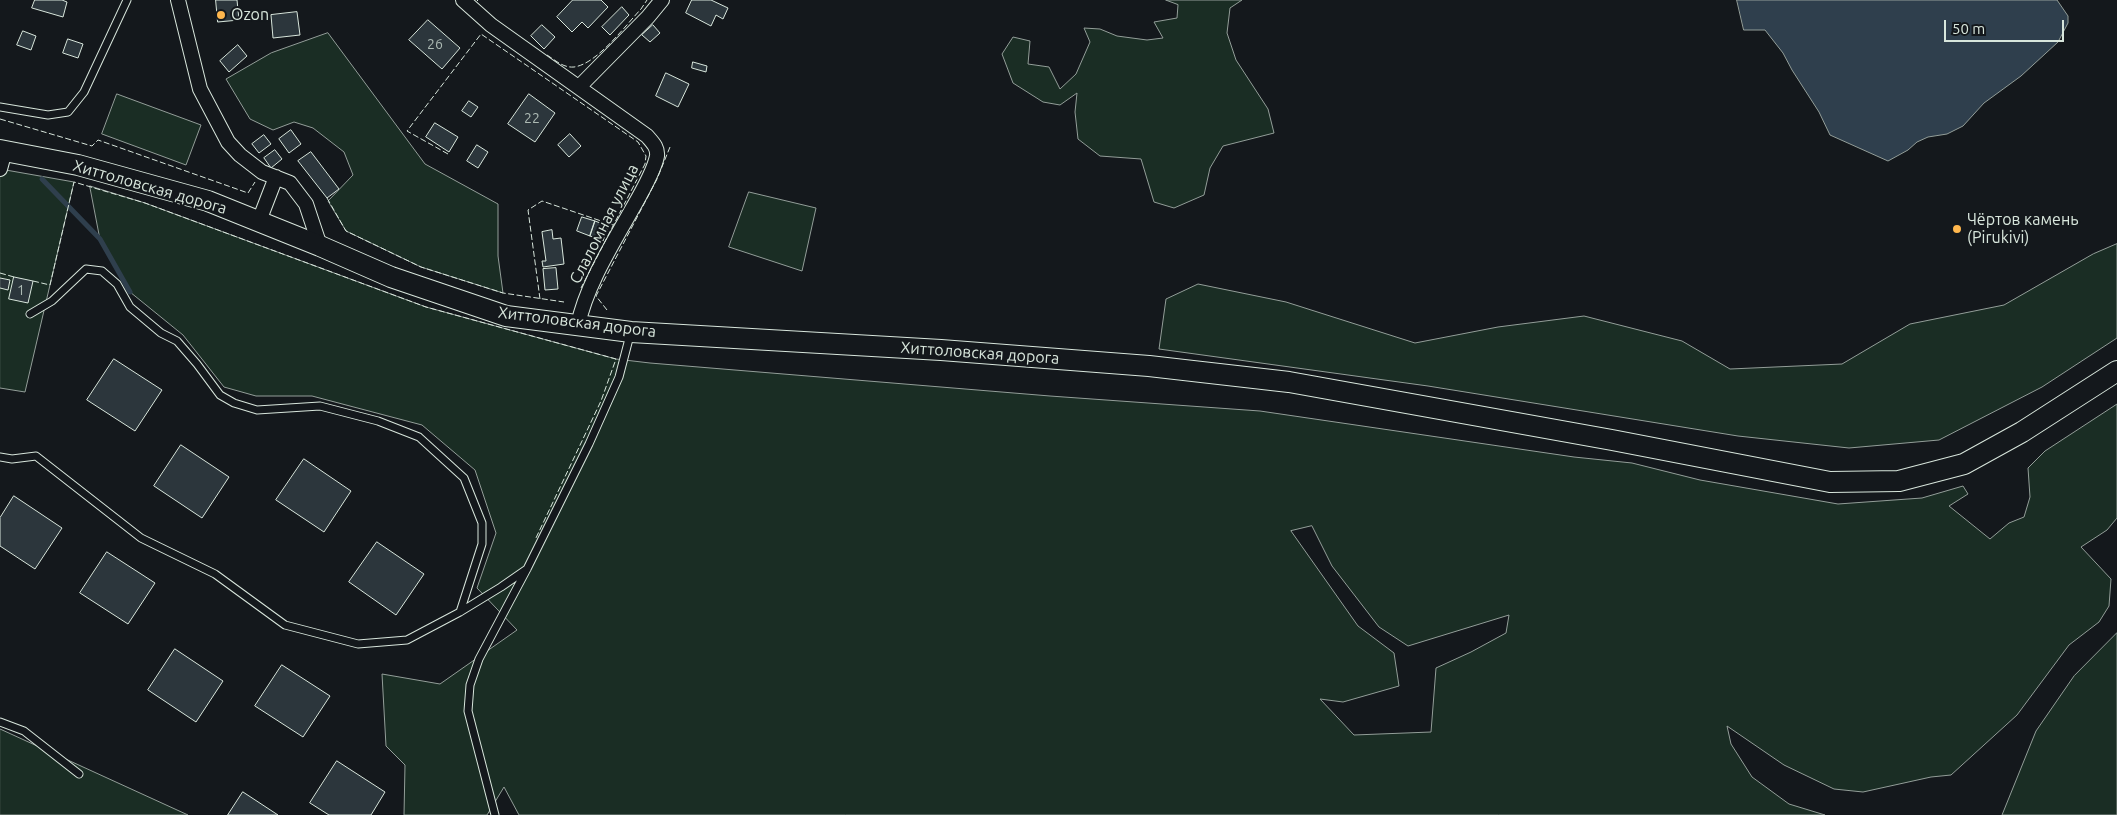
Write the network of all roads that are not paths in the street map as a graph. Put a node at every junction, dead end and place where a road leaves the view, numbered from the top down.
1 (127, 0) edge
2 (178, 0) edge
3 (463, 0) edge
4 (662, 0) edge
5 (579, 87) junction
6 (0, 107) edge
7 (2, 157) edge
8 (276, 177) junction
9 (259, 221) junction
10 (320, 246) junction
11 (30, 314) dead end
12 (578, 325) junction
13 (631, 332) junction
14 (2117, 371) edge
15 (0, 457) edge
16 (527, 569) junction
17 (460, 612) junction
18 (0, 722) edge
19 (79, 774) dead end
20 (495, 815) edge

1 - 6 lane
2 - 8 street
3 - 5 street, Слаломная улица
4 - 5 street
5 - 12 street, Слаломная улица
7 - 9 street, Хиттоловская дорога
8 - 9 street
8 - 10 street
9 - 10 street, Хиттоловская дорога
10 - 12 street, Хиттоловская дорога
11 - 17 lane
12 - 13 street, Хиттоловская дорога
13 - 14 street, Хиттоловская дорога
13 - 16 lane
15 - 17 lane
16 - 17 lane
16 - 20 lane
18 - 19 lane

